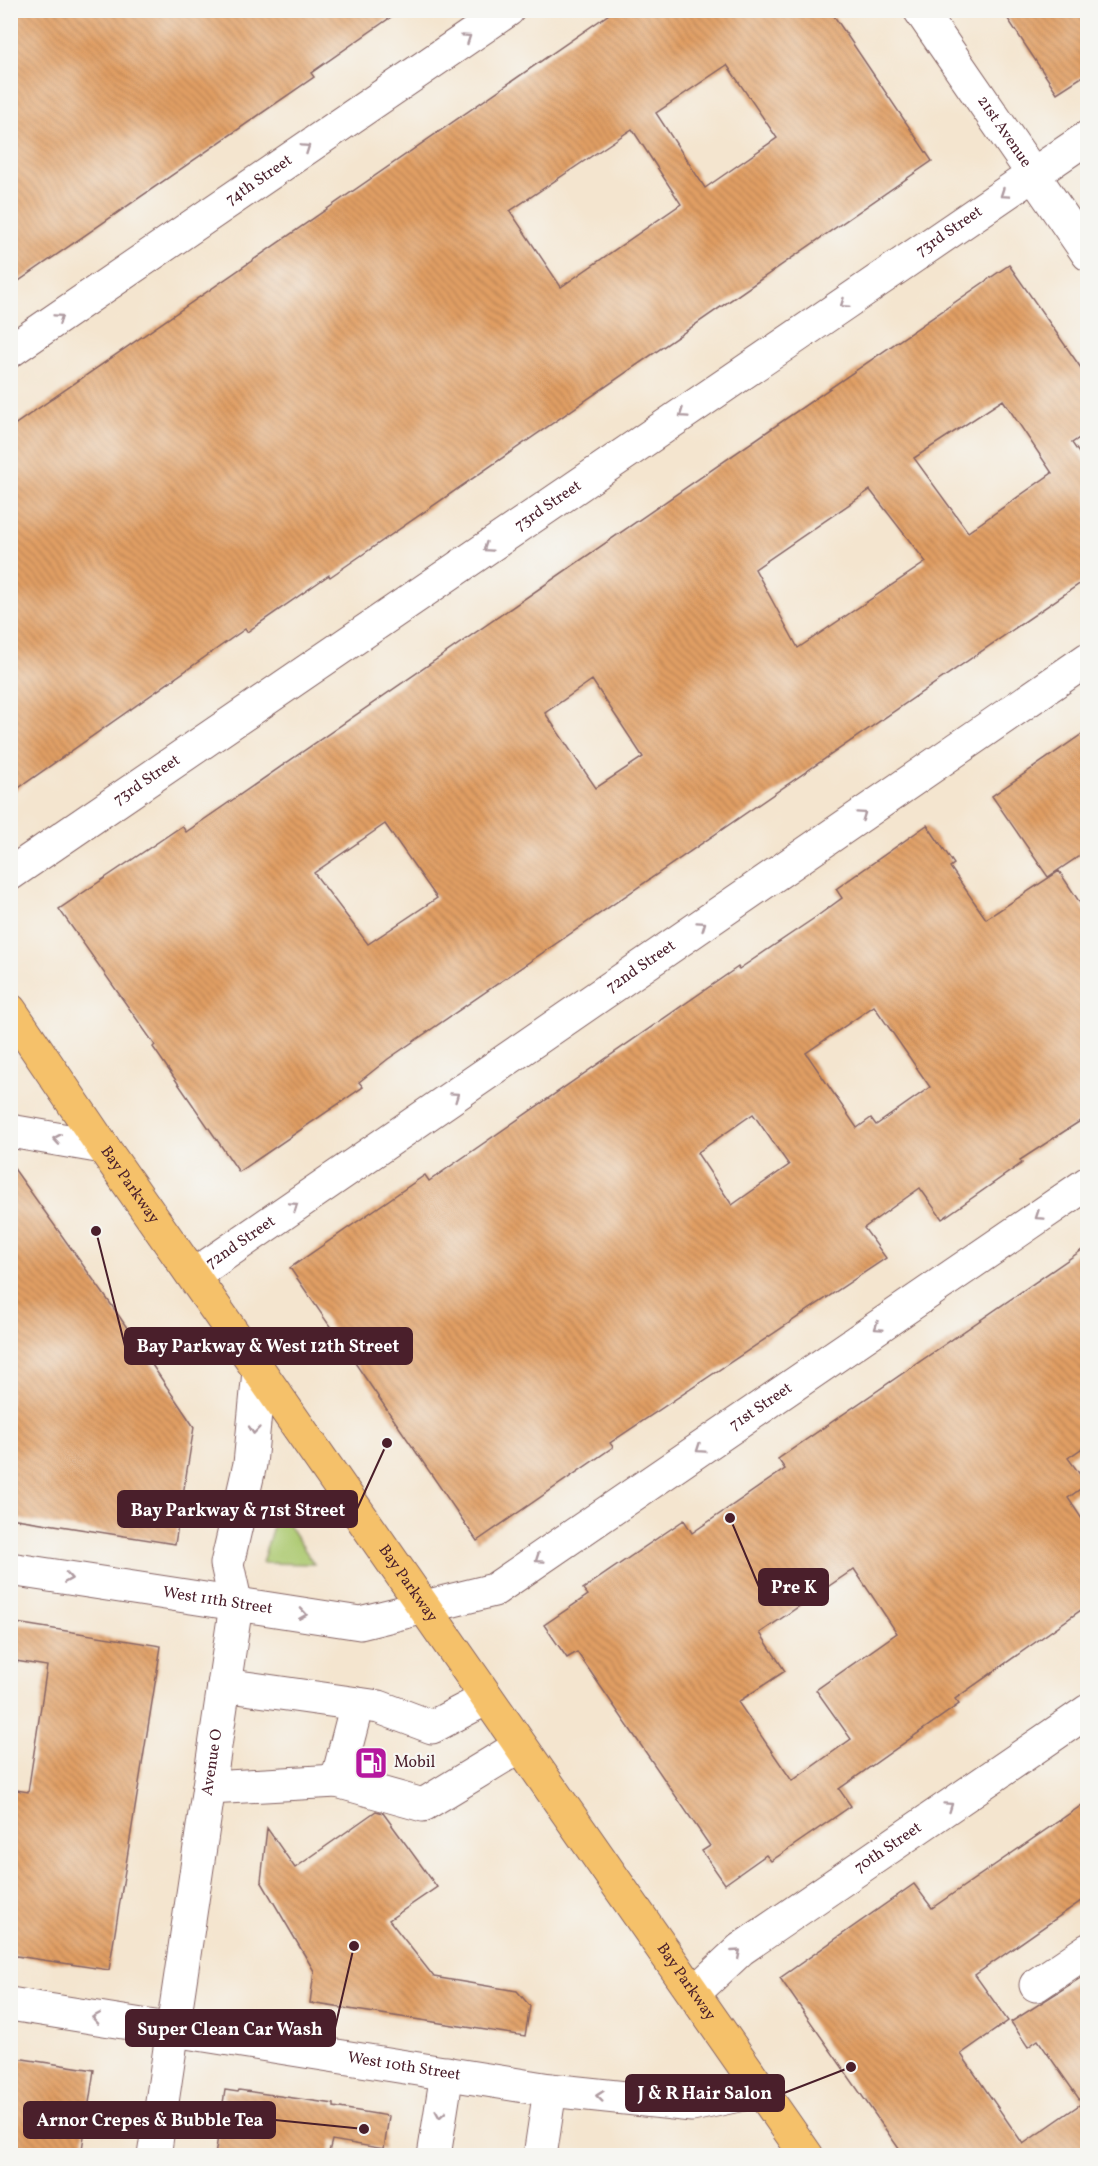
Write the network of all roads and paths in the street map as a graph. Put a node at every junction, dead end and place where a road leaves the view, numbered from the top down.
1 (508, 10) edge
2 (920, 10) edge
3 (1088, 137) edge
4 (1033, 175) junction
5 (1088, 254) edge
6 (10, 351) edge
7 (1088, 659) edge
8 (10, 874) edge
9 (10, 1010) edge
10 (10, 1131) edge
11 (103, 1147) junction
12 (1088, 1183) edge
13 (194, 1275) junction
14 (259, 1371) junction
15 (10, 1569) edge
16 (236, 1605) junction
17 (424, 1608) junction
18 (224, 1685) junction
19 (487, 1698) junction
20 (357, 1704) junction
21 (1088, 1711) edge
22 (520, 1746) junction
23 (337, 1781) junction
24 (209, 1788) junction
25 (1088, 1950) edge
26 (1036, 1985) dead end
27 (694, 1993) junction
28 (10, 2004) edge
29 (174, 2030) junction
30 (447, 2073) junction
31 (550, 2090) junction
32 (762, 2090) junction
33 (154, 2156) edge
34 (434, 2156) edge
35 (540, 2156) edge
36 (807, 2156) edge

6 -> 1 street, 74th Street
2 - 4 street, 21st Avenue
3 - 4 street, 73rd Street
4 - 5 street, 21st Avenue
4 -> 8 street, 73rd Street
13 -> 7 street, 72nd Street
9 - 11 main road, Bay Parkway
11 -> 10 street
11 - 13 main road, Bay Parkway
12 -> 17 street, 71st Street
13 - 14 main road, Bay Parkway
14 -> 16 street, Avenue O
14 - 17 main road, Bay Parkway
15 -> 16 street, West 11th Street
16 -> 17 street, West 11th Street
16 - 18 street, Avenue O
17 - 19 main road, Bay Parkway
18 - 20 street
18 - 24 street, Avenue O
19 - 20 street
19 - 22 main road, Bay Parkway
20 - 23 street
27 -> 21 street, 70th Street
22 - 23 street
22 - 27 main road, Bay Parkway
23 - 24 street
24 - 29 street, Avenue O
25 - 26 street
27 - 32 main road, Bay Parkway
29 -> 28 street, West 10th Street
29 - 30 street, West 10th Street
29 - 33 street, Avenue O
30 - 31 street, West 10th Street
30 -> 34 street
32 -> 31 street, West 10th Street
31 - 35 street
32 - 36 main road, Bay Parkway

